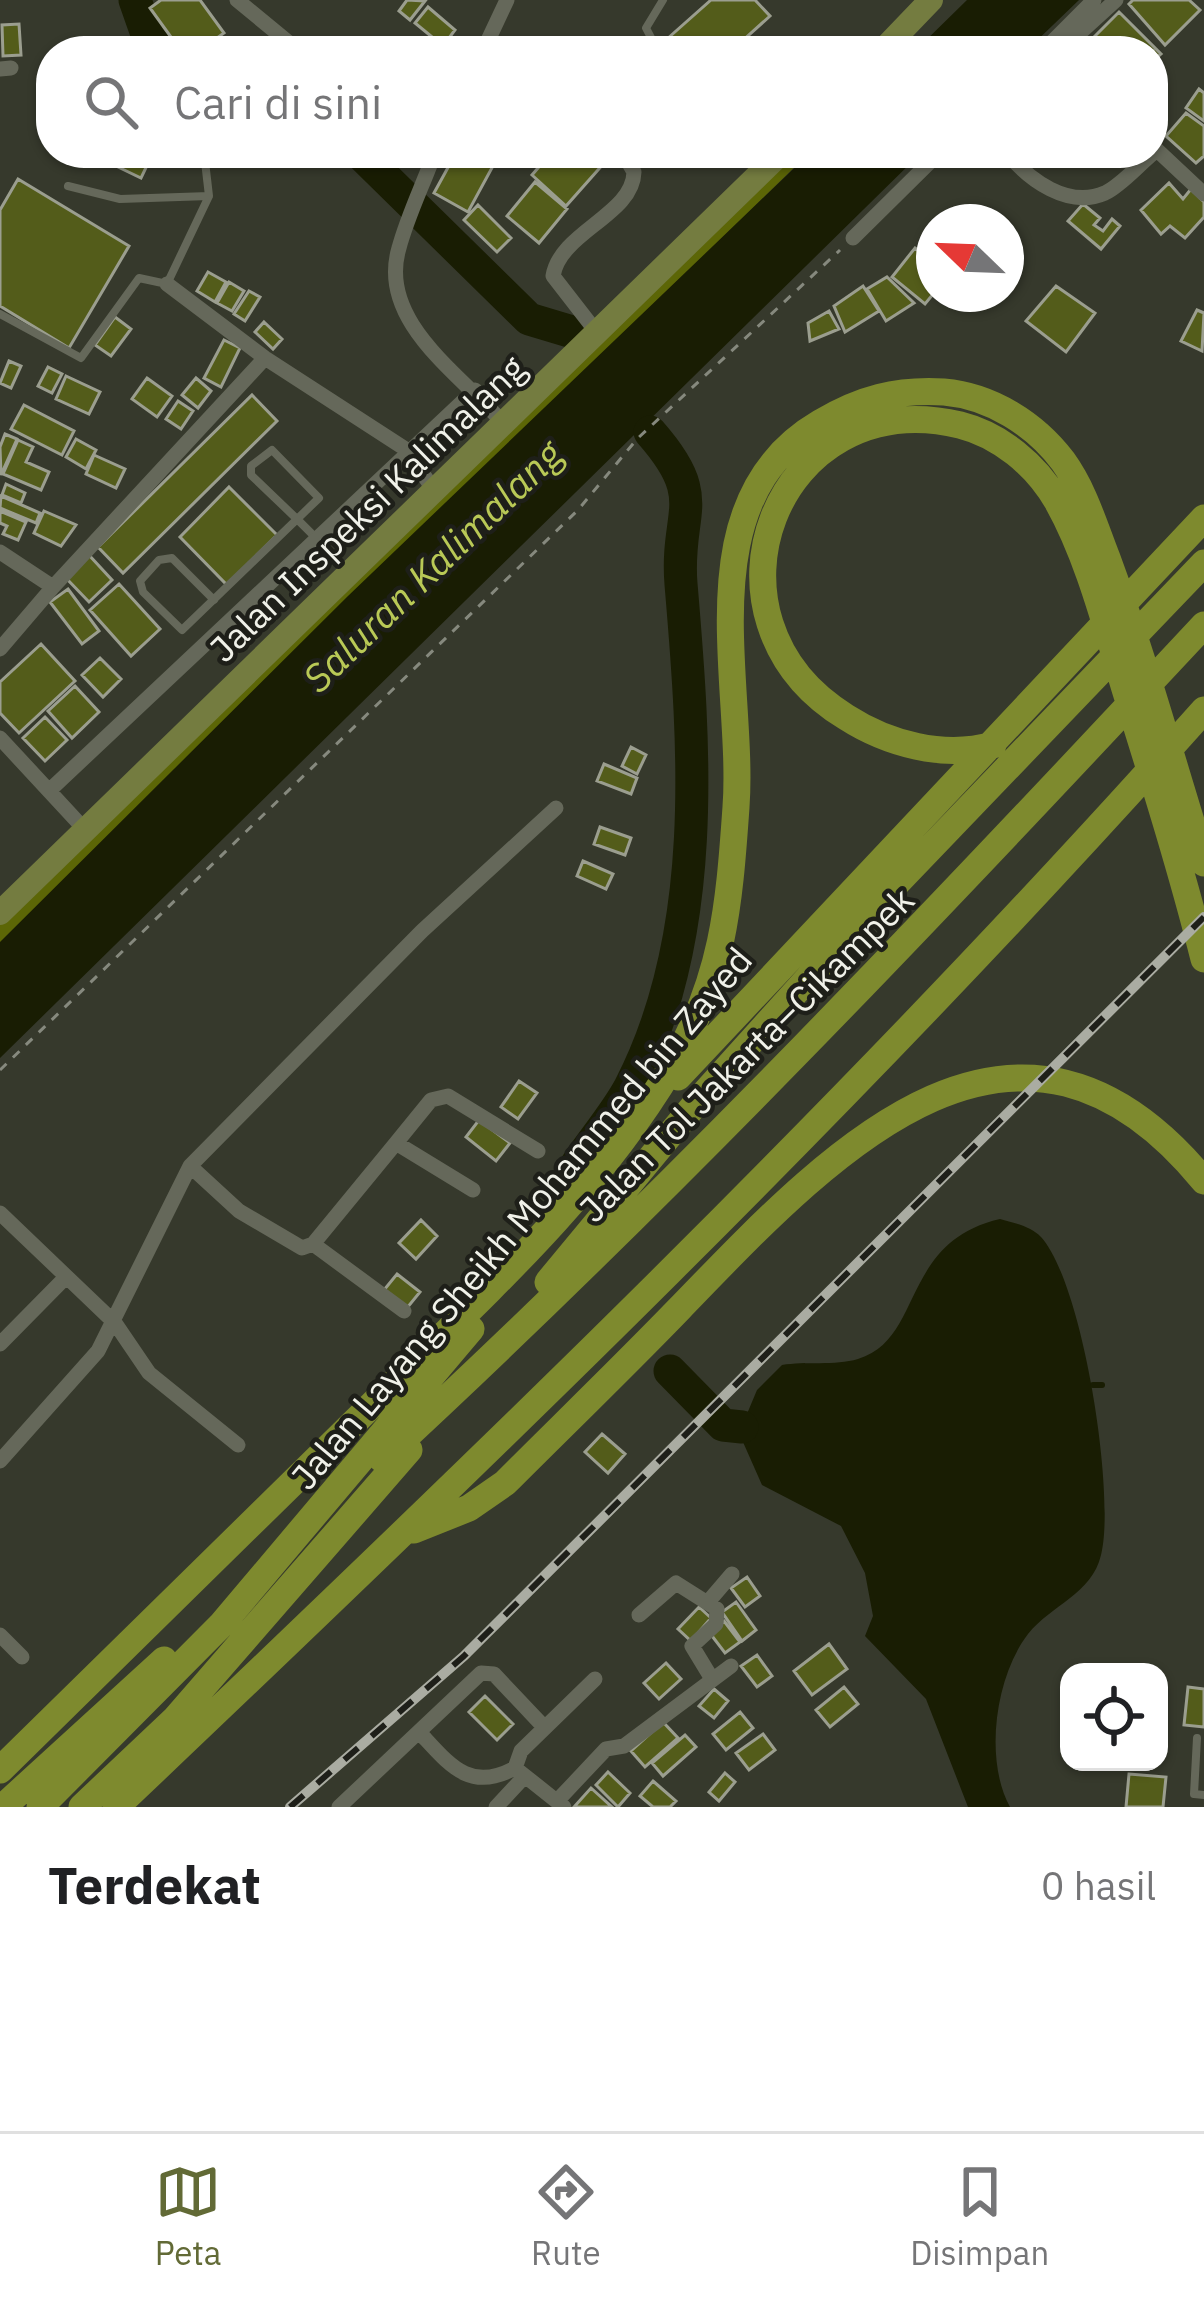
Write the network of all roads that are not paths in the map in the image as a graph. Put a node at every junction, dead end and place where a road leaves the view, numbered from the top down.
1 (237, 0) edge
2 (507, 0) edge
3 (663, 0) edge
4 (932, 0) edge
5 (1094, 0) edge
6 (1116, 0) edge
7 (281, 36) edge
8 (490, 36) edge
9 (650, 36) edge
10 (896, 36) edge
11 (1057, 36) edge
12 (1076, 36) edge
13 (1168, 160) edge
14 (206, 168) edge
15 (427, 168) edge
16 (631, 168) edge
17 (759, 168) edge
18 (924, 168) edge
19 (1025, 168) edge
20 (1136, 168) edge
21 (68, 186) dead end
22 (1204, 194) edge
23 (209, 196) junction
24 (853, 238) road end
25 (167, 284) junction
26 (0, 314) edge
27 (598, 334) junction
28 (265, 358) junction
29 (475, 390) junction
30 (504, 424) junction
31 (407, 449) junction
32 (433, 489) junction
33 (1204, 518) edge
34 (299, 521) junction
35 (315, 536) junction
36 (0, 552) edge
37 (1204, 563) edge
38 (351, 573) junction
39 (1204, 579) edge
40 (53, 587) junction
41 (214, 600) junction
42 (1111, 601) junction
43 (1204, 625) edge
44 (182, 629) junction
45 (0, 649) edge
46 (202, 649) junction
47 (1204, 710) edge
48 (0, 738) edge
49 (51, 789) junction
50 (556, 808) dead end
51 (87, 832) junction
52 (1193, 867) edge
53 (0, 913) edge
54 (1204, 959) edge
55 (396, 1143) junction
56 (538, 1151) dead end
57 (190, 1166) junction
58 (1204, 1181) edge
59 (473, 1190) dead end
60 (0, 1214) edge
61 (313, 1244) junction
62 (67, 1277) junction
63 (404, 1311) dead end
64 (115, 1323) junction
65 (0, 1344) edge
66 (238, 1445) dead end
67 (0, 1461) edge
68 (404, 1534) junction
69 (732, 1574) dead end
70 (708, 1602) junction
71 (639, 1615) dead end
72 (0, 1636) edge
73 (22, 1657) dead end
74 (731, 1666) dead end
75 (596, 1679) dead end
76 (712, 1679) junction
77 (544, 1727) junction
78 (418, 1732) junction
79 (1197, 1738) dead end
80 (0, 1770) edge
81 (520, 1772) junction
82 (1204, 1795) edge
83 (561, 1804) edge
84 (3, 1807) edge
85 (40, 1807) edge
86 (82, 1807) edge
87 (116, 1807) edge
88 (339, 1807) edge
89 (496, 1807) edge

1 - 7 street
2 - 8 street
3 - 9 lane
4 - 10 main road
5 - 11 street
6 - 12 street
13 - 22 street
14 - 23 lane
15 - 29 street
16 - 27 street
17 - 27 main road, Jalan Inspeksi Kalimalang
18 - 24 street
19 - 20 street
21 - 23 lane
23 - 25 lane
25 - 26 lane
25 - 28 street
27 - 30 main road, Jalan Inspeksi Kalimalang
28 - 31 street
28 - 40 street
29 - 30 street
29 - 31 street
30 - 32 main road, Jalan Inspeksi Kalimalang
31 - 32 street
31 - 35 street
32 - 38 main road, Jalan Inspeksi Kalimalang
33 - 85 highway, Jalan Layang Sheikh Mohammed bin Zayed
34 - 34 lane
34 - 35 lane
34 - 41 lane
35 - 38 lane
35 - 46 street
36 - 40 street
37 - 86 highway, Jalan Layang Sheikh Mohammed bin Zayed
38 - 51 main road, Jalan Inspeksi Kalimalang
39 - 42 highway
40 - 45 street
41 - 44 lane
41 - 44 lane
42 - 52 highway
42 - 80 highway
43 - 84 highway, Jalan Tol Jakarta–Cikampek
44 - 46 lane
46 - 49 street
47 - 68 highway
48 - 49 street
49 - 51 street
50 - 57 street
51 - 53 main road, Jalan Inspeksi Kalimalang
52 - 54 highway
55 - 56 street
55 - 59 street
55 - 61 street
57 - 61 street
57 - 64 street
58 - 68 highway
60 - 62 street
61 - 63 street
62 - 64 street
62 - 65 street
64 - 66 street
64 - 67 street
68 - 87 highway
69 - 70 street
70 - 71 street
70 - 76 street
72 - 73 street
74 - 76 street
75 - 77 street
76 - 83 street
77 - 78 street
77 - 81 street
78 - 81 street
78 - 88 street
79 - 82 lane
81 - 83 street
81 - 89 street

